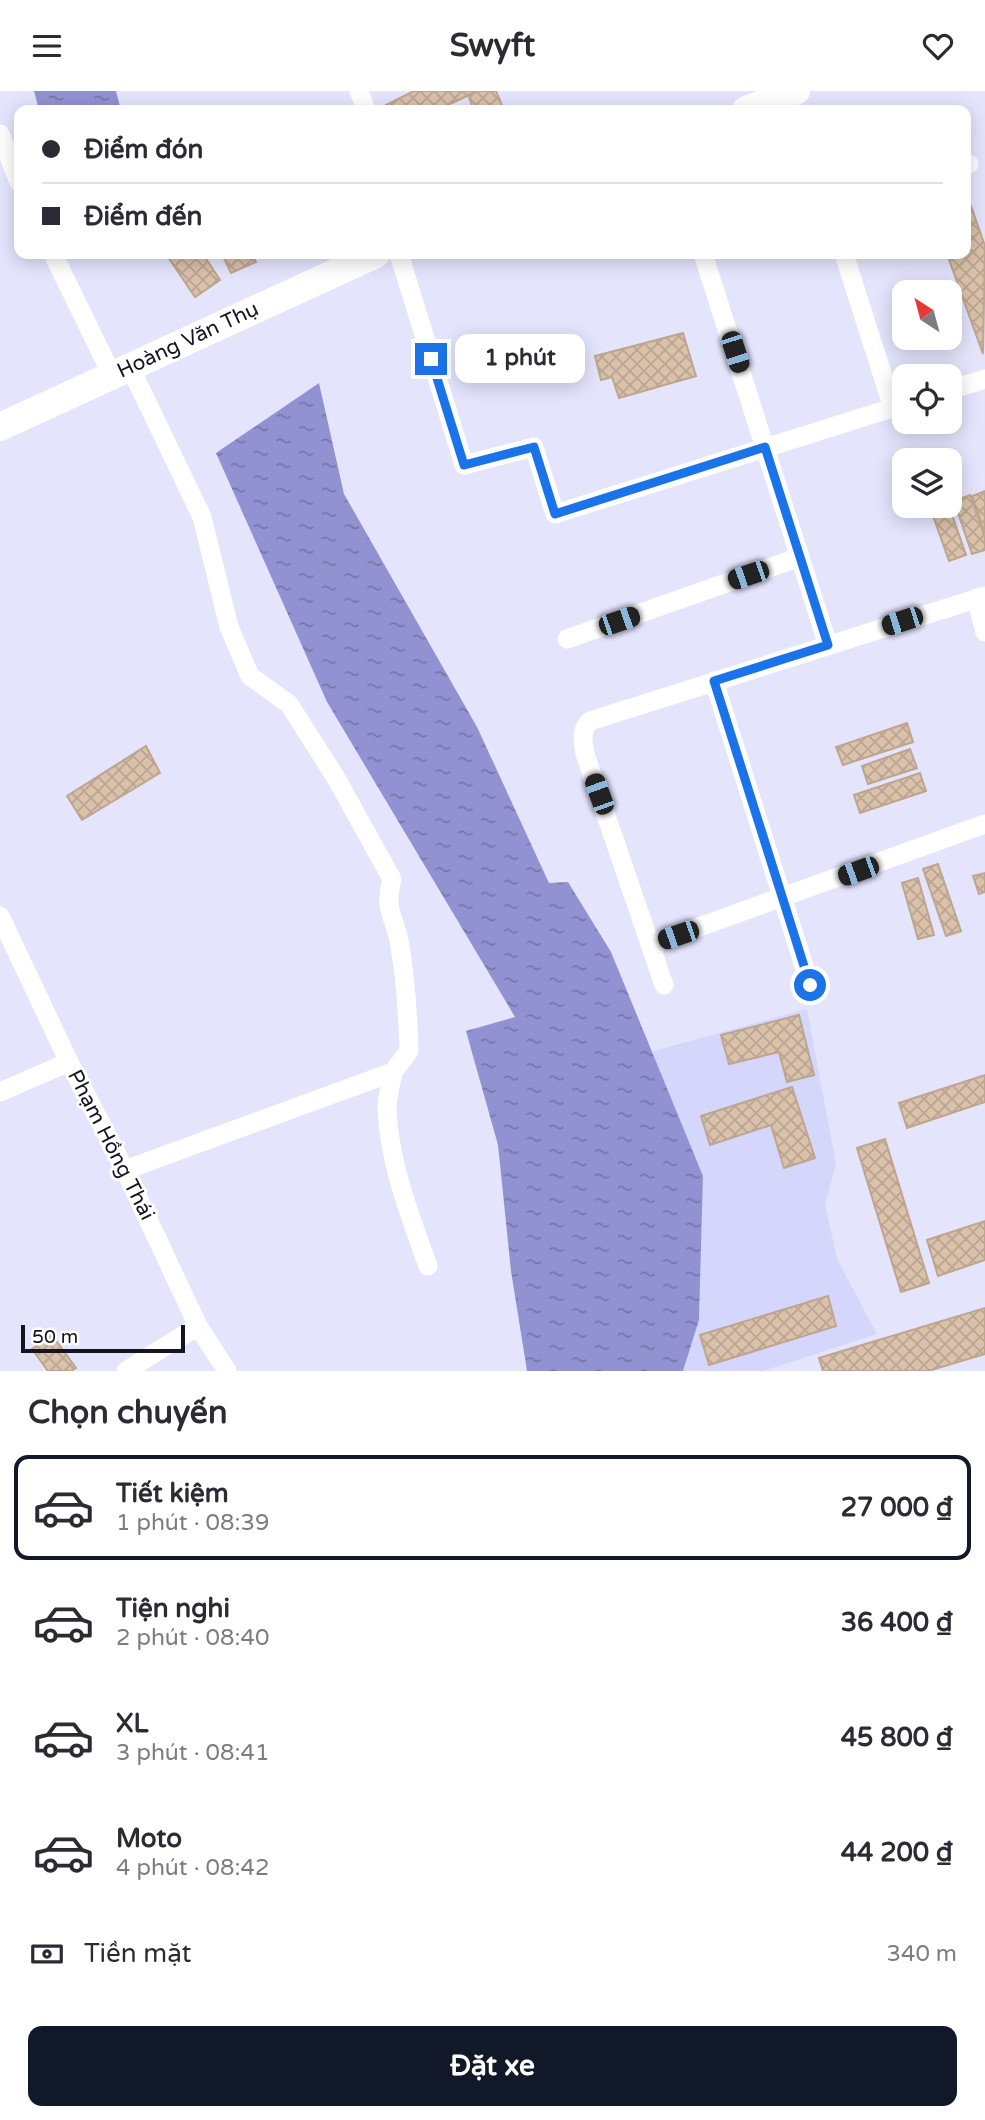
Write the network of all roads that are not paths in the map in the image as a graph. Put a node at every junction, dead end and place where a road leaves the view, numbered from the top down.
1 (796, 91) edge
2 (759, 105) edge
3 (0, 134) edge
4 (14, 169) edge
5 (56, 259) edge
6 (365, 259) edge
7 (401, 259) edge
8 (708, 259) edge
9 (846, 259) edge
10 (121, 371) junction
11 (985, 379) edge
12 (962, 386) edge
13 (892, 387) edge
14 (892, 408) edge
15 (0, 427) edge
16 (765, 447) junction
17 (800, 557) junction
18 (980, 597) edge
19 (985, 632) edge
20 (567, 639) dead end
21 (828, 645) junction
22 (714, 681) junction
23 (985, 824) edge
24 (782, 898) junction
25 (0, 916) edge
26 (652, 944) junction
27 (664, 985) dead end
28 (810, 985) dead end
29 (69, 1062) junction
30 (393, 1072) junction
31 (0, 1092) edge
32 (125, 1170) junction
33 (428, 1266) dead end
34 (198, 1326) junction
35 (126, 1371) edge
36 (227, 1371) edge

1 - 2 main road
3 - 4 street
5 - 10 street
6 - 10 main road, Hoàng Văn Thụ
7 - 16 street
8 - 16 street
9 - 13 street
10 - 15 main road, Hoàng Văn Thụ
10 - 30 street
11 - 12 street
14 - 16 street
16 - 17 street
17 - 20 street
17 - 21 street
18 - 19 street
18 - 21 street
21 - 22 street
22 - 24 street
22 - 26 street
23 - 24 street
24 - 26 street
24 - 28 street
25 - 29 street, Phạm Hồng Thái
26 - 27 street
29 - 31 street
29 - 32 street, Phạm Hồng Thái
30 - 32 street
30 - 33 street
32 - 34 street, Phạm Hồng Thái
34 - 35 street
34 - 36 street, Phạm Hồng Thái

